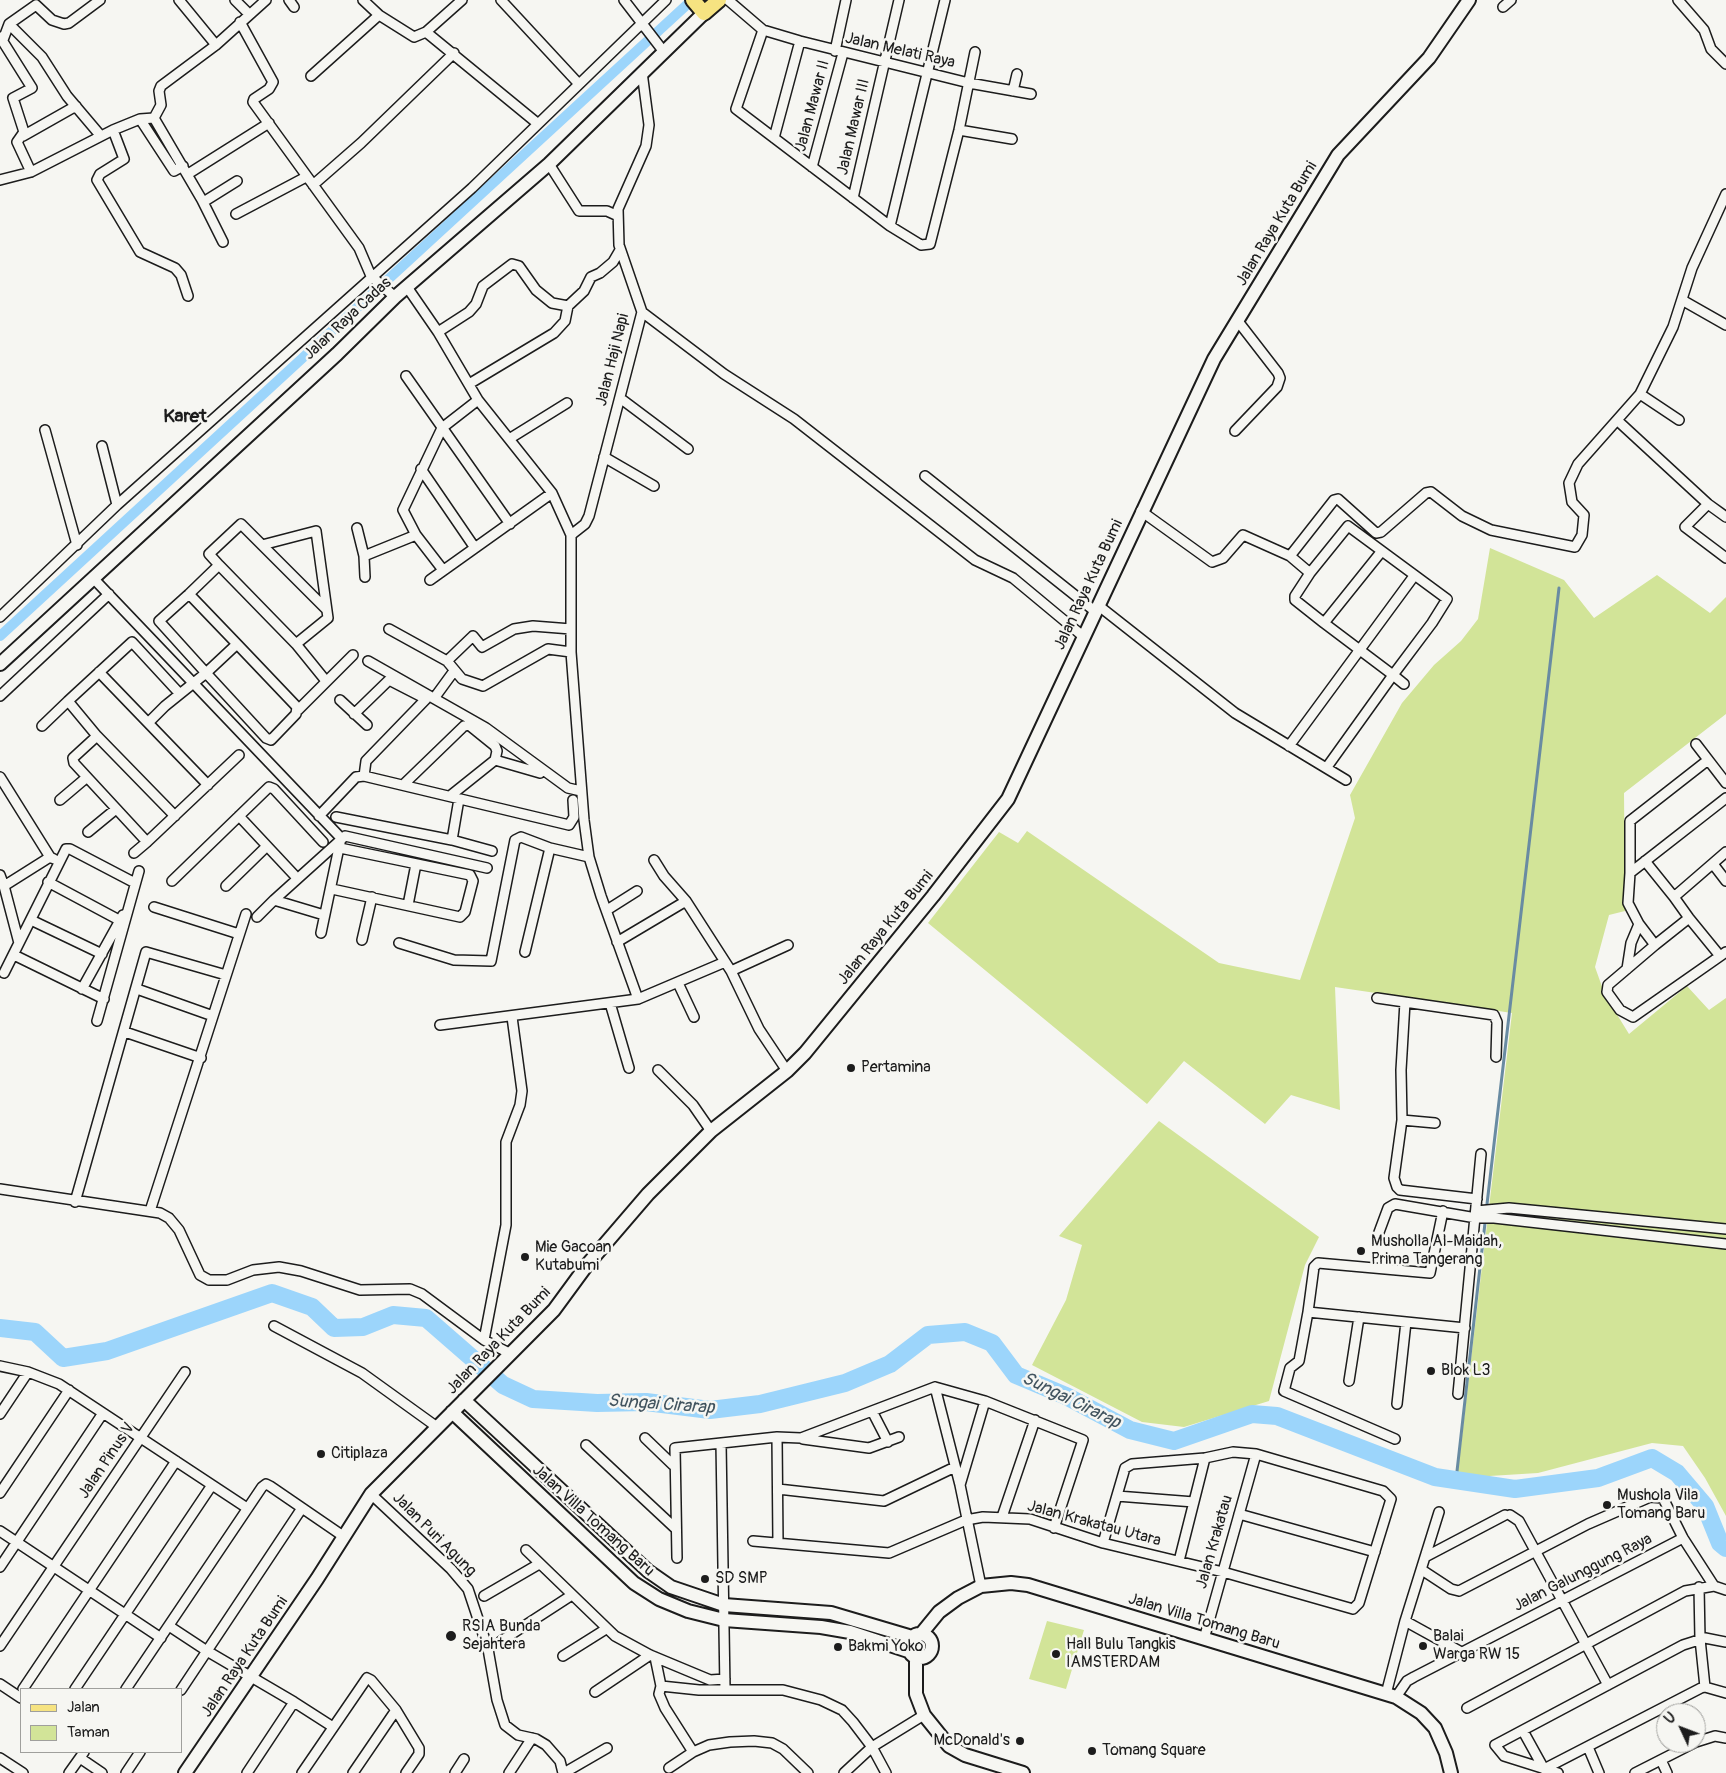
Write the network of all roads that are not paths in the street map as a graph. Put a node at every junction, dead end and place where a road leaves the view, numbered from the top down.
1 (100, 0) edge
2 (179, 0) edge
3 (235, 0) edge
4 (266, 0) edge
5 (363, 0) edge
6 (462, 0) edge
7 (501, 0) edge
8 (624, 0) edge
9 (666, 0) edge
10 (719, 0) edge
11 (728, 0) edge
12 (846, 0) edge
13 (899, 0) edge
14 (944, 0) edge
15 (1469, 0) edge
16 (1511, 0) edge
17 (1678, 0) edge
18 (698, 7) edge
19 (1503, 7) dead end
20 (249, 14) junction
21 (380, 15) junction
22 (240, 22) junction
23 (9, 24) junction
24 (643, 25) junction
25 (763, 30) junction
26 (426, 32) junction
27 (1, 38) edge
28 (800, 41) junction
29 (216, 45) junction
30 (660, 48) junction
31 (839, 52) junction
32 (975, 52) dead end
33 (454, 53) junction
34 (883, 62) junction
35 (1726, 64) edge
36 (642, 72) junction
37 (927, 72) junction
38 (1017, 74) dead end
39 (311, 76) dead end
40 (578, 83) junction
41 (969, 83) junction
42 (1013, 91) junction
43 (1031, 94) dead end
44 (76, 106) junction
45 (154, 118) junction
46 (140, 119) junction
47 (269, 123) junction
48 (537, 123) junction
49 (113, 130) junction
50 (959, 130) junction
51 (100, 135) junction
52 (23, 136) junction
53 (774, 138) junction
54 (1012, 139) dead end
55 (549, 164) junction
56 (812, 167) junction
57 (186, 170) junction
58 (31, 172) junction
59 (306, 177) junction
60 (0, 180) edge
61 (237, 181) dead end
62 (313, 185) junction
63 (1726, 194) edge
64 (853, 198) junction
65 (202, 200) junction
66 (236, 214) dead end
67 (618, 216) junction
68 (890, 226) junction
69 (223, 242) dead end
70 (620, 250) junction
71 (372, 278) junction
72 (407, 287) junction
73 (188, 296) dead end
74 (394, 296) junction
75 (1682, 300) junction
76 (568, 306) junction
77 (642, 312) junction
78 (1237, 320) junction
79 (1726, 325) edge
80 (438, 332) junction
81 (406, 376) dead end
82 (469, 384) junction
83 (1640, 394) junction
84 (620, 398) junction
85 (478, 400) junction
86 (567, 404) dead end
87 (1679, 420) dead end
88 (1618, 421) junction
89 (442, 428) junction
90 (45, 430) dead end
91 (1235, 431) dead end
92 (509, 439) junction
93 (102, 446) dead end
94 (688, 449) dead end
95 (604, 457) junction
96 (421, 469) junction
97 (925, 476) dead end
98 (654, 486) dead end
99 (552, 494) junction
100 (1708, 504) junction
101 (117, 505) junction
102 (1141, 511) junction
103 (1726, 517) edge
104 (510, 524) junction
105 (358, 528) dead end
106 (416, 535) junction
107 (571, 535) junction
108 (77, 545) junction
109 (262, 545) junction
110 (475, 548) junction
111 (1381, 552) junction
112 (364, 556) junction
113 (1290, 556) junction
114 (1726, 558) edge
115 (219, 565) junction
116 (443, 570) junction
117 (1310, 573) junction
118 (1414, 576) junction
119 (365, 577) dead end
120 (93, 578) junction
121 (430, 580) dead end
122 (108, 594) junction
123 (189, 594) junction
124 (327, 609) junction
125 (1097, 609) junction
126 (0, 617) edge
127 (1324, 623) junction
128 (389, 629) dead end
129 (571, 629) junction
130 (1084, 637) junction
131 (237, 644) junction
132 (296, 644) junction
133 (1359, 650) junction
134 (571, 652) junction
135 (353, 655) dead end
136 (368, 661) dead end
137 (448, 661) junction
138 (0, 664) edge
139 (454, 671) junction
140 (99, 672) junction
141 (206, 674) junction
142 (1393, 675) junction
143 (326, 681) junction
144 (194, 684) junction
145 (1404, 684) dead end
146 (180, 694) junction
147 (0, 696) edge
148 (435, 697) junction
149 (340, 700) dead end
150 (68, 701) junction
151 (298, 710) junction
152 (354, 714) junction
153 (149, 722) junction
154 (367, 725) dead end
155 (42, 726) dead end
156 (97, 736) junction
157 (1696, 744) dead end
158 (1290, 746) junction
159 (239, 755) dead end
160 (495, 760) junction
161 (1708, 760) junction
162 (1327, 767) junction
163 (540, 773) dead end
164 (364, 776) junction
165 (0, 777) edge
166 (86, 778) junction
167 (1346, 780) dead end
168 (1726, 783) edge
169 (208, 785) junction
170 (403, 785) junction
171 (581, 790) junction
172 (454, 798) junction
173 (1726, 798) edge
174 (60, 800) dead end
175 (573, 800) dead end
176 (116, 809) junction
177 (175, 816) junction
178 (239, 816) junction
179 (319, 816) junction
180 (336, 817) dead end
181 (88, 832) dead end
182 (341, 838) junction
183 (452, 840) junction
184 (147, 842) junction
185 (323, 842) dead end
186 (266, 847) junction
187 (340, 848) junction
188 (550, 848) junction
189 (492, 851) dead end
190 (1726, 852) edge
191 (134, 853) dead end
192 (50, 857) junction
193 (590, 857) junction
194 (654, 860) dead end
195 (59, 861) junction
196 (1645, 861) junction
197 (416, 864) junction
198 (1713, 864) junction
199 (487, 868) dead end
200 (139, 871) dead end
201 (1630, 873) junction
202 (0, 875) edge
203 (297, 878) junction
204 (172, 881) dead end
205 (1726, 881) edge
206 (48, 882) junction
207 (135, 883) junction
208 (4, 886) junction
209 (226, 886) dead end
210 (332, 890) junction
211 (637, 891) dead end
212 (372, 897) junction
213 (1674, 897) junction
214 (274, 900) junction
215 (686, 901) junction
216 (129, 904) junction
217 (408, 905) junction
218 (154, 907) dead end
219 (607, 910) junction
220 (246, 914) dead end
221 (324, 915) junction
222 (257, 917) dead end
223 (1688, 918) junction
224 (31, 920) junction
225 (120, 920) junction
226 (1639, 924) junction
227 (321, 932) dead end
228 (238, 934) junction
229 (362, 940) dead end
230 (617, 942) junction
231 (19, 943) junction
232 (399, 943) dead end
233 (788, 945) dead end
234 (1655, 945) junction
235 (525, 952) dead end
236 (102, 954) junction
237 (1723, 954) edge
238 (14, 955) junction
239 (725, 962) junction
240 (1627, 969) junction
241 (731, 971) junction
242 (4, 973) dead end
243 (226, 975) junction
244 (678, 983) junction
245 (82, 989) junction
246 (136, 989) junction
247 (1377, 998) dead end
248 (104, 999) junction
249 (638, 999) junction
250 (1405, 1002) junction
251 (610, 1003) junction
252 (213, 1016) junction
253 (512, 1017) junction
254 (694, 1018) dead end
255 (97, 1021) dead end
256 (440, 1025) dead end
257 (125, 1032) junction
258 (1496, 1057) dead end
259 (201, 1058) junction
260 (629, 1068) dead end
261 (658, 1070) dead end
262 (787, 1071) junction
263 (1402, 1120) junction
264 (1435, 1123) dead end
265 (711, 1131) junction
266 (1481, 1154) dead end
267 (0, 1189) edge
268 (1477, 1200) junction
269 (75, 1202) junction
270 (150, 1211) junction
271 (1443, 1211) junction
272 (1476, 1214) junction
273 (1726, 1229) edge
274 (1378, 1235) dead end
275 (1726, 1244) edge
276 (1308, 1312) junction
277 (1359, 1318) junction
278 (1406, 1322) junction
279 (274, 1326) dead end
280 (1465, 1328) junction
281 (484, 1340) junction
282 (509, 1357) junction
283 (0, 1366) edge
284 (28, 1372) junction
285 (185, 1372) dead end
286 (1349, 1381) dead end
287 (935, 1387) junction
288 (69, 1390) junction
289 (1458, 1394) dead end
290 (464, 1400) junction
291 (985, 1401) junction
292 (1397, 1404) dead end
293 (872, 1411) junction
294 (452, 1412) junction
295 (103, 1413) junction
296 (0, 1414) edge
297 (1035, 1420) junction
298 (438, 1427) junction
299 (497, 1432) junction
300 (777, 1437) junction
301 (899, 1437) dead end
302 (140, 1438) junction
303 (645, 1438) dead end
304 (801, 1438) junction
305 (1395, 1440) dead end
306 (888, 1442) junction
307 (485, 1443) junction
308 (721, 1443) junction
309 (586, 1445) dead end
310 (1256, 1454) junction
311 (1205, 1458) junction
312 (176, 1461) junction
313 (673, 1465) junction
314 (954, 1467) junction
315 (212, 1485) junction
316 (960, 1485) junction
317 (778, 1489) junction
318 (0, 1493) edge
319 (371, 1494) junction
320 (1117, 1496) junction
321 (1194, 1502) junction
322 (248, 1508) junction
323 (302, 1508) junction
324 (1440, 1512) dead end
325 (1239, 1514) junction
326 (1002, 1517) junction
327 (966, 1520) junction
328 (1054, 1528) junction
329 (676, 1530) junction
330 (0, 1531) edge
331 (343, 1536) junction
332 (1684, 1538) junction
333 (753, 1541) dead end
334 (17, 1542) junction
335 (778, 1543) junction
336 (1103, 1543) junction
337 (526, 1550) dead end
338 (1375, 1552) junction
339 (1536, 1552) junction
340 (1427, 1556) junction
341 (677, 1558) dead end
342 (1179, 1561) junction
343 (539, 1564) junction
344 (0, 1567) edge
345 (53, 1567) junction
346 (1422, 1570) junction
347 (1223, 1572) junction
348 (981, 1586) junction
349 (1714, 1586) junction
350 (1699, 1587) junction
351 (89, 1590) junction
352 (1726, 1590) edge
353 (572, 1595) junction
354 (484, 1596) dead end
355 (1563, 1599) junction
356 (724, 1605) junction
357 (125, 1614) junction
358 (724, 1620) junction
359 (1405, 1621) junction
360 (170, 1626) junction
361 (606, 1629) junction
362 (917, 1635) junction
363 (161, 1638) junction
364 (1204, 1639) junction
365 (1700, 1640) junction
366 (501, 1641) dead end
367 (1726, 1642) edge
368 (1587, 1645) junction
369 (0, 1646) edge
370 (207, 1651) junction
371 (1463, 1652) junction
372 (912, 1654) junction
373 (563, 1656) dead end
374 (653, 1656) junction
375 (251, 1677) junction
376 (725, 1679) junction
377 (0, 1684) edge
378 (1608, 1685) junction
379 (661, 1686) junction
380 (1705, 1687) junction
381 (25, 1688) edge
382 (76, 1688) edge
383 (127, 1688) edge
384 (182, 1688) edge
385 (725, 1689) junction
386 (595, 1692) dead end
387 (1726, 1693) edge
388 (20, 1694) edge
389 (1391, 1695) junction
390 (294, 1702) junction
391 (1467, 1708) dead end
392 (396, 1710) junction
393 (924, 1715) junction
394 (333, 1727) junction
395 (1522, 1731) junction
396 (532, 1738) junction
397 (1726, 1738) edge
398 (1706, 1739) edge
399 (872, 1747) junction
400 (1588, 1747) junction
401 (606, 1748) dead end
402 (693, 1752) junction
403 (139, 1753) edge
404 (1674, 1753) edge
405 (82, 1755) edge
406 (0, 1758) edge
407 (464, 1760) dead end
408 (1661, 1760) junction
409 (669, 1768) dead end
410 (1544, 1769) junction
411 (20, 1772) edge
412 (69, 1773) edge
413 (102, 1773) edge
414 (126, 1773) edge
415 (185, 1773) edge
416 (247, 1773) edge
417 (303, 1773) edge
418 (353, 1773) edge
419 (406, 1773) edge
420 (455, 1773) edge
421 (509, 1773) edge
422 (564, 1773) edge
423 (808, 1773) edge
424 (844, 1773) edge
425 (886, 1773) edge
426 (1023, 1773) edge
427 (1450, 1773) edge
428 (1558, 1773) edge
429 (1599, 1773) edge
430 (1635, 1773) edge
431 (1667, 1773) edge

1 - 23 street
2 - 29 street
3 - 20 street
4 - 20 street
5 - 21 street
6 - 26 street
7 - 40 street
8 - 24 street
9 - 24 street
10 - 18 main road, Jalan Raya Cadas
11 - 25 street
12 - 31 street, Jalan Mawar II
13 - 34 street, Jalan Mawar III
14 - 37 street
15 - 78 street, Jalan Raya Kuta Bumi
16 - 19 street
17 - 35 street
18 - 30 street, Jalan Raya Cadas
20 - 22 street
21 - 26 street
21 - 39 street
22 - 29 street
22 - 47 street
23 - 27 street
23 - 44 street
24 - 30 street
24 - 40 street
25 - 28 street, Jalan Melati Raya
25 - 53 street
26 - 33 street
27 - 52 street
28 - 31 street, Jalan Melati Raya
28 - 53 street
29 - 45 street
30 - 36 street, Jalan Raya Cadas
31 - 34 street, Jalan Melati Raya
31 - 56 street, Jalan Mawar II
32 - 41 street
33 - 48 street
33 - 62 street
34 - 37 street, Jalan Melati Raya
34 - 64 street, Jalan Mawar III
36 - 55 street, Jalan Raya Cadas
36 - 67 street, Jalan Haji Napi
37 - 41 street, Jalan Melati Raya
37 - 68 street
38 - 42 street
40 - 48 street
41 - 42 street, Jalan Melati Raya
41 - 50 street
42 - 43 street, Jalan Melati Raya
44 - 51 street
44 - 52 street
45 - 46 street
45 - 57 street
46 - 49 street
46 - 57 street
47 - 57 street
47 - 59 street
48 - 71 street
49 - 51 street
49 - 73 street
50 - 54 street
50 - 68 street
51 - 58 street
52 - 58 street
53 - 56 street
55 - 67 street
55 - 72 street, Jalan Raya Cadas
56 - 64 street
57 - 65 street
58 - 60 street
59 - 62 street
59 - 66 street
61 - 65 street
62 - 71 street
63 - 75 street
64 - 68 street
65 - 69 street
67 - 70 street, Jalan Haji Napi
70 - 76 street
70 - 77 street, Jalan Haji Napi
71 - 74 street
71 - 101 street
72 - 74 street, Jalan Raya Cadas
72 - 80 street
74 - 120 street, Jalan Raya Cadas
75 - 79 street
75 - 83 street
76 - 80 street
76 - 82 street
77 - 84 street, Jalan Haji Napi
77 - 130 street
78 - 91 street
78 - 102 street, Jalan Raya Kuta Bumi
80 - 82 street
81 - 89 street
82 - 85 street
83 - 87 street
83 - 88 street
84 - 94 street
84 - 95 street, Jalan Haji Napi
85 - 89 street
85 - 92 street
86 - 92 street
88 - 100 street
88 - 113 street
89 - 96 street
89 - 104 street
90 - 108 street
92 - 99 street
93 - 101 street
95 - 98 street
95 - 107 street, Jalan Haji Napi
96 - 106 street
96 - 110 street
97 - 125 street
99 - 104 street
99 - 107 street
100 - 103 street
100 - 114 street
101 - 108 street
102 - 113 street
102 - 125 street, Jalan Raya Kuta Bumi
104 - 110 street
105 - 112 street
106 - 112 street
106 - 116 street
107 - 129 street
108 - 126 street
109 - 115 street
109 - 124 street
109 - 124 street
110 - 116 street
111 - 117 street
111 - 118 street
111 - 127 street
112 - 119 street
113 - 117 street
115 - 123 street
115 - 132 street
116 - 121 street
117 - 127 street
118 - 133 street
118 - 142 street
120 - 122 street
120 - 138 street, Jalan Raya Cadas
122 - 144 street
122 - 147 street
123 - 131 street
123 - 141 street
124 - 132 street
125 - 130 street, Jalan Raya Kuta Bumi
125 - 158 street
127 - 133 street
128 - 137 street
129 - 134 street
129 - 137 street
130 - 262 street, Jalan Raya Kuta Bumi
131 - 141 street
131 - 151 street
132 - 143 street
133 - 142 street
133 - 158 street
134 - 139 street
134 - 171 street
135 - 143 street
136 - 148 street
137 - 139 street
139 - 148 street
140 - 146 street
140 - 150 street
140 - 153 street
141 - 144 street
141 - 151 street
142 - 145 street
142 - 162 street
143 - 151 street
144 - 146 street
144 - 179 street
146 - 153 street
148 - 171 street
149 - 152 street
150 - 155 street
150 - 156 street
152 - 154 street
152 - 164 street
153 - 169 street
156 - 166 street
156 - 177 street
157 - 161 street
158 - 162 street
159 - 169 street
160 - 163 street
160 - 170 street
160 - 172 street
161 - 168 street
161 - 201 street
162 - 167 street
164 - 170 street
164 - 179 street
165 - 192 street
166 - 174 street
166 - 176 street
169 - 177 street
170 - 172 street
171 - 193 street
172 - 175 street
172 - 183 street
173 - 196 street
176 - 181 street
176 - 184 street
177 - 184 street
178 - 185 street
178 - 186 street
178 - 204 street
179 - 182 street
180 - 183 street
182 - 187 street
182 - 199 street
182 - 203 street
183 - 189 street
184 - 191 street
186 - 203 street
186 - 209 street
187 - 197 street
187 - 210 street
188 - 193 street
188 - 232 street
188 - 235 street
190 - 198 street
192 - 195 street
192 - 208 street
193 - 219 street
194 - 215 street
195 - 206 street
195 - 207 street
196 - 201 street
196 - 213 street
197 - 217 street
197 - 217 street
198 - 205 street
198 - 213 street
200 - 207 street
201 - 226 street
202 - 208 street
203 - 214 street
206 - 224 street
206 - 225 street
207 - 216 street
208 - 231 street
210 - 212 street
210 - 221 street
211 - 219 street
212 - 217 street
212 - 229 street
213 - 223 street
214 - 221 street
214 - 222 street
215 - 230 street
215 - 239 street
216 - 225 street
216 - 248 street
218 - 228 street
219 - 230 street
220 - 228 street
221 - 227 street
223 - 234 street
223 - 237 street
224 - 231 street
224 - 236 street
225 - 236 street
226 - 234 street
226 - 240 street
228 - 243 street
230 - 249 street
231 - 238 street
233 - 241 street
234 - 240 street
236 - 245 street
237 - 240 street
238 - 242 street
238 - 245 street
239 - 241 street
239 - 244 street
241 - 262 street
243 - 246 street
243 - 252 street
244 - 249 street
244 - 254 street
245 - 248 street
246 - 252 street
246 - 257 street
247 - 250 street
248 - 255 street
249 - 251 street
250 - 258 street
250 - 263 street
251 - 253 street
251 - 260 street
252 - 259 street
253 - 256 street
253 - 281 street
257 - 259 street
257 - 269 street
259 - 270 street
261 - 265 street
262 - 265 street, Jalan Raya Kuta Bumi
263 - 264 street
263 - 268 street
265 - 282 street, Jalan Raya Kuta Bumi
266 - 268 street
267 - 269 street
268 - 272 street
269 - 270 street
270 - 281 street
271 - 272 street
271 - 274 street
271 - 276 street
272 - 273 street
272 - 275 street
272 - 280 street
276 - 277 street
276 - 305 street
277 - 278 street
277 - 286 street
278 - 280 street
278 - 292 street
279 - 298 street
280 - 289 street
281 - 282 street
282 - 290 street, Jalan Raya Kuta Bumi
283 - 284 street
284 - 288 street
284 - 296 street
285 - 302 street, Jalan Pinus V
287 - 291 street
287 - 293 street
287 - 314 street
288 - 295 street
288 - 318 street
290 - 294 street, Jalan Raya Kuta Bumi
290 - 299 street, Jalan Villa Tomang Baru
291 - 297 street
291 - 316 street
293 - 304 street
293 - 306 street
294 - 298 street, Jalan Raya Kuta Bumi
294 - 307 street, Jalan Villa Tomang Baru
295 - 302 street
295 - 334 street
297 - 326 street
297 - 328 street
298 - 319 street, Jalan Raya Kuta Bumi
299 - 307 street
299 - 356 street, Jalan Villa Tomang Baru
300 - 304 street
300 - 308 street
300 - 317 street
301 - 306 street
302 - 312 street
302 - 345 street, Jalan Pinus V
303 - 313 street
304 - 306 street
307 - 358 street, Jalan Villa Tomang Baru
308 - 313 street
308 - 356 street
309 - 329 street
310 - 311 street
310 - 325 street, Jalan Krakatau
310 - 338 street
311 - 320 street
311 - 321 street
312 - 315 street
312 - 351 street
313 - 329 street
314 - 316 street
314 - 317 street
315 - 322 street
315 - 357 street
316 - 327 street
317 - 335 street
319 - 331 street, Jalan Raya Kuta Bumi
319 - 396 street, Jalan Puri Agung
320 - 321 street
320 - 336 street
321 - 342 street
322 - 323 street
322 - 360 street
323 - 331 street
323 - 370 street
324 - 340 street
325 - 338 street
325 - 347 street, Jalan Krakatau
326 - 327 street, Jalan Krakatau Utara
326 - 328 street, Jalan Krakatau Utara
327 - 335 street, Jalan Krakatau Utara
327 - 348 street
328 - 336 street, Jalan Krakatau Utara
329 - 341 street
330 - 334 street
331 - 375 street, Jalan Raya Kuta Bumi
332 - 339 street
332 - 349 street
332 - 355 street, Jalan Galunggung Raya
333 - 335 street, Jalan Krakatau Utara
334 - 344 street
334 - 345 street
336 - 342 street, Jalan Krakatau Utara
337 - 343 street
338 - 347 street, Jalan Krakatau Utara
339 - 340 street
339 - 346 street
339 - 355 street
340 - 346 street
342 - 347 street, Jalan Krakatau Utara
343 - 353 street
343 - 354 street
345 - 351 street
345 - 369 street, Jalan Pinus V
346 - 359 street
347 - 364 street, Jalan Krakatau
348 - 362 street, Jalan Villa Tomang Baru
348 - 364 street, Jalan Villa Tomang Baru
349 - 350 street
349 - 352 street
350 - 365 street
350 - 368 street
351 - 357 street
351 - 381 street
353 - 361 street
353 - 366 street
355 - 368 street
355 - 371 street, Jalan Galunggung Raya
356 - 358 street
356 - 362 street, Jalan Villa Tomang Baru
357 - 363 street
357 - 382 street
358 - 372 street, Jalan Villa Tomang Baru
358 - 376 street
359 - 371 street
359 - 389 street
360 - 363 street
360 - 370 street
361 - 373 street
361 - 374 street
362 - 372 street
362 - 372 street
363 - 383 street
364 - 389 street, Jalan Villa Tomang Baru
365 - 367 street
365 - 378 street
365 - 380 street
368 - 378 street
368 - 391 street
370 - 375 street
370 - 384 street
371 - 389 street, Jalan Galunggung Raya
372 - 393 street
374 - 376 street
374 - 379 street
374 - 386 street
375 - 390 street
375 - 415 street, Jalan Raya Kuta Bumi
376 - 385 street
377 - 388 street
378 - 395 street
379 - 385 street
379 - 402 street
380 - 387 street
380 - 400 street
385 - 399 street
389 - 427 street, Jalan Villa Tomang Baru
390 - 394 street
390 - 416 street
392 - 394 street
392 - 418 street
392 - 419 street
393 - 399 street
393 - 426 street
394 - 417 street
395 - 410 street
395 - 410 street
396 - 421 street
396 - 422 street, Jalan Puri Agung
397 - 398 street
399 - 424 street
399 - 425 street
400 - 410 street
400 - 429 street
401 - 422 street
402 - 409 street
402 - 423 street
403 - 414 street
404 - 408 street
405 - 412 street
405 - 413 street
406 - 411 street
407 - 420 street
408 - 430 street
408 - 431 street
410 - 428 street

